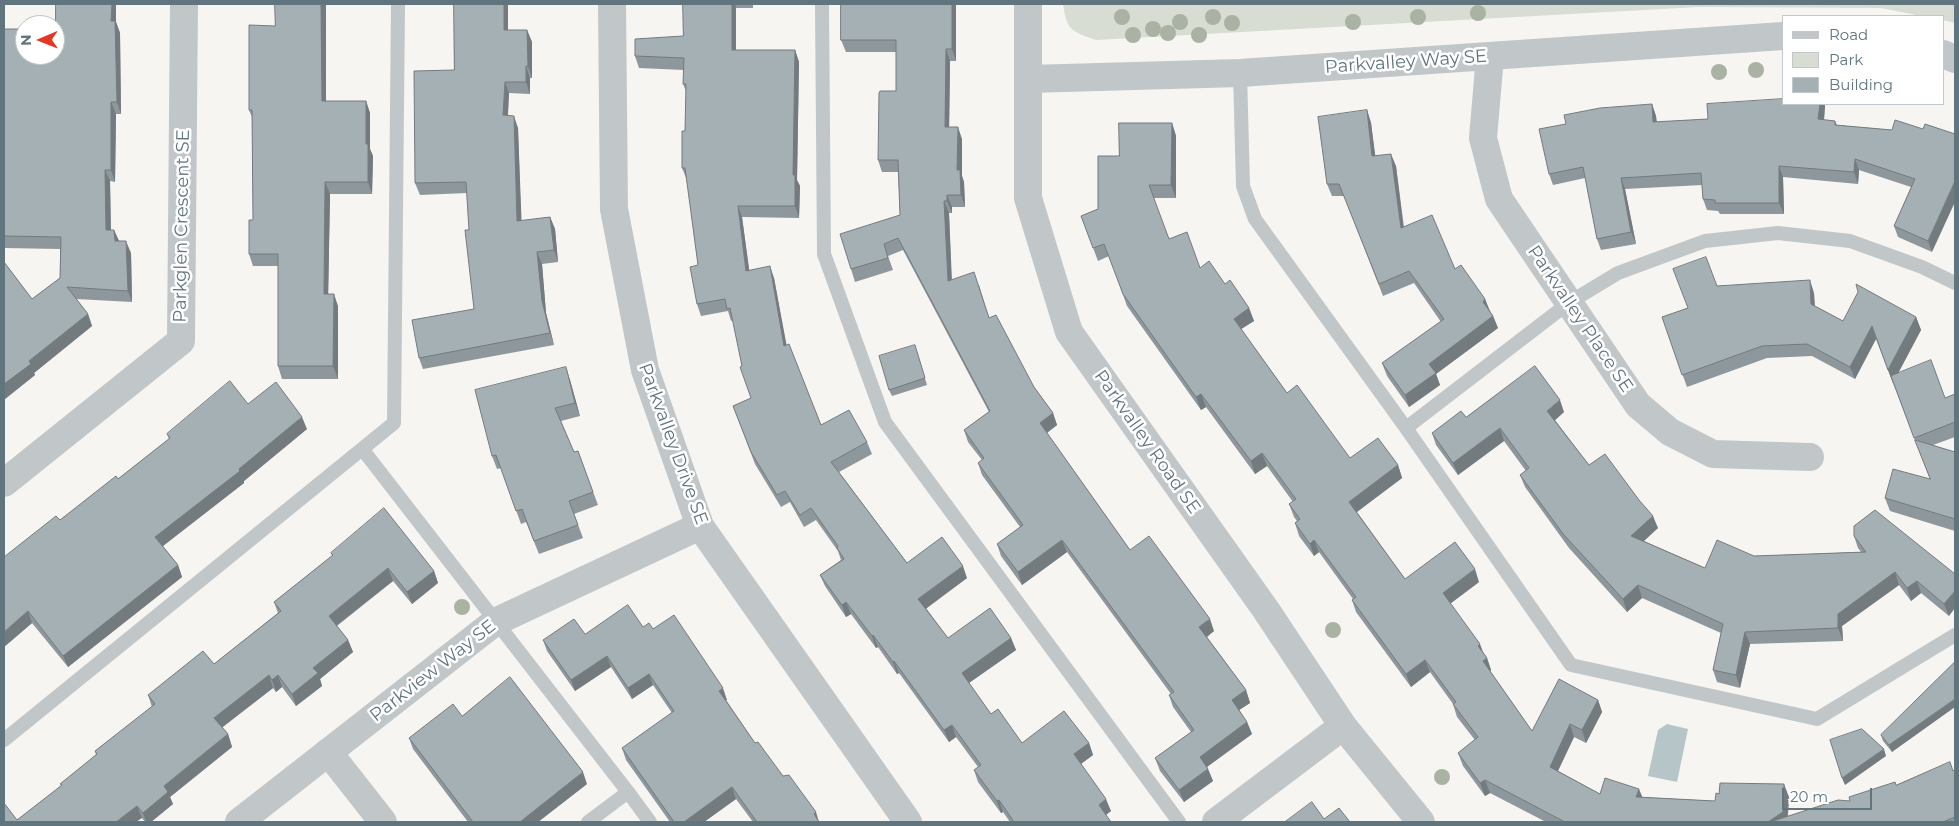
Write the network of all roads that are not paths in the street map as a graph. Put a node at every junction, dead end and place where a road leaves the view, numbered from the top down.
1 (184, 4) edge
2 (398, 4) edge
3 (612, 4) edge
4 (822, 4) edge
5 (1028, 4) edge
6 (1782, 36) edge
7 (1490, 56) junction
8 (1240, 74) junction
9 (1029, 79) junction
10 (1955, 283) edge
11 (1570, 302) junction
12 (1406, 428) junction
13 (363, 450) junction
14 (1810, 457) dead end
15 (4, 483) edge
16 (700, 526) junction
17 (495, 622) junction
18 (1955, 635) edge
19 (1343, 726) junction
20 (4, 740) edge
21 (328, 752) junction
22 (628, 792) junction
23 (239, 822) edge
24 (382, 822) edge
25 (588, 822) edge
26 (650, 822) edge
27 (908, 822) edge
28 (1179, 822) edge
29 (1216, 822) edge
30 (1421, 822) edge

1 - 15 street, Parkglen Crescent SE
2 - 13 lane
3 - 16 street, Parkvalley Drive SE
4 - 28 lane
5 - 9 street, Parkvalley Road SE
6 - 7 street, Parkvalley Way SE
7 - 8 street, Parkvalley Way SE
7 - 11 street, Parkvalley Place SE
8 - 9 street, Parkvalley Way SE
8 - 12 lane
9 - 19 street, Parkvalley Road SE
10 - 11 lane
11 - 12 lane
11 - 14 street, Parkvalley Place SE
12 - 18 lane
13 - 17 lane
13 - 20 lane
16 - 17 street, Parkview Way SE
16 - 27 street, Parkvalley Drive SE
17 - 21 street, Parkview Way SE
17 - 22 lane
19 - 29 street
19 - 30 street, Parkvalley Road SE
21 - 23 street, Parkview Way SE
21 - 24 street
22 - 25 lane
22 - 26 lane

